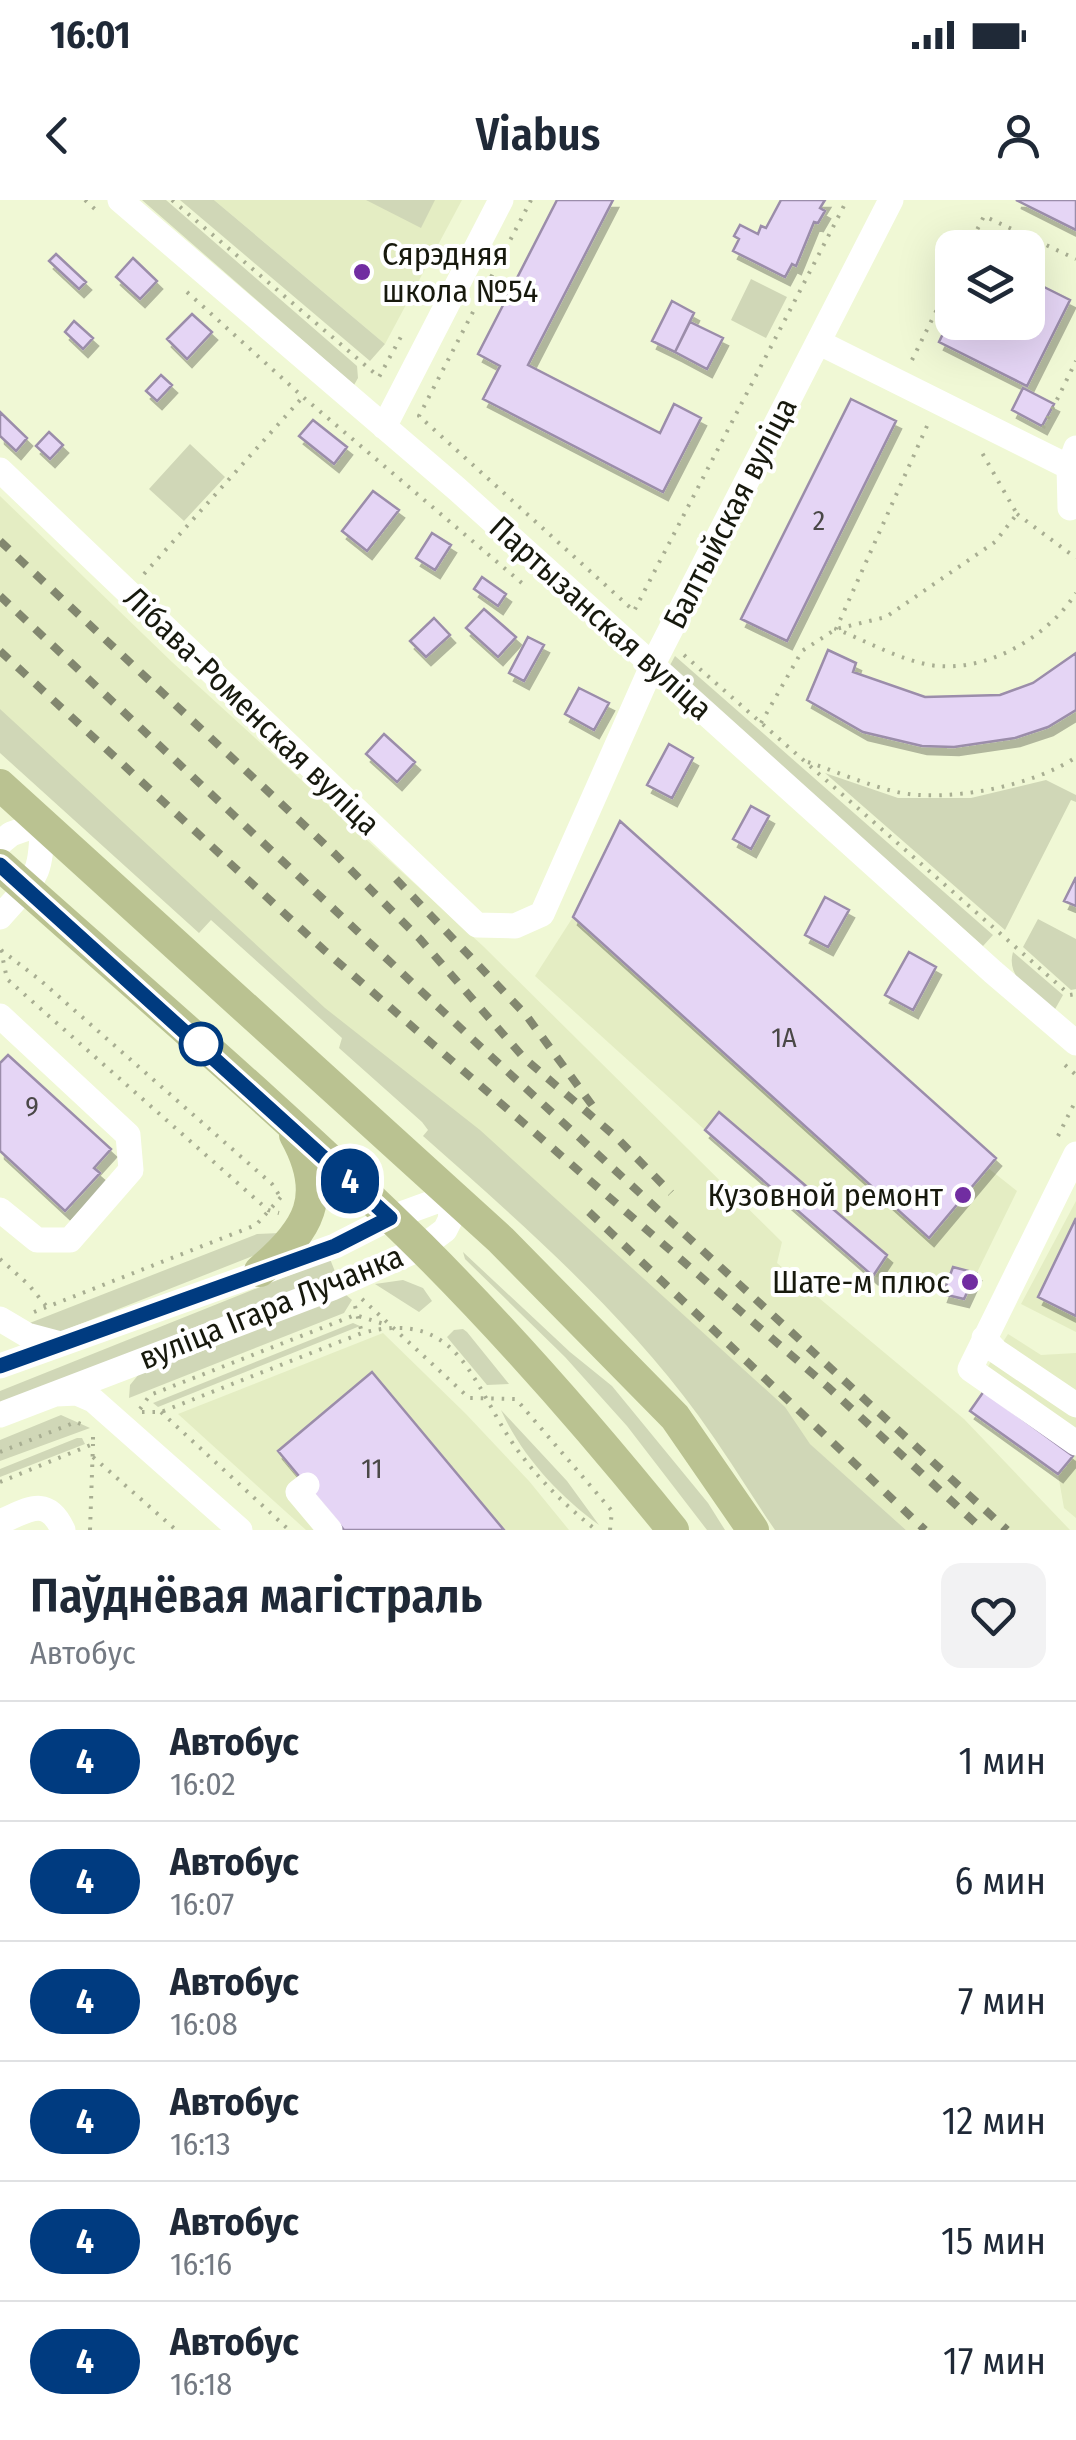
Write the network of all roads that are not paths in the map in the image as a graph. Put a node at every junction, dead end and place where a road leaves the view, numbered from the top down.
1 (120, 200) edge
2 (500, 200) edge
3 (891, 200) edge
4 (818, 342) junction
5 (384, 427) junction
6 (1073, 458) edge
7 (0, 470) edge
8 (1070, 508) dead end
9 (653, 664) junction
10 (0, 785) edge
11 (42, 823) junction
12 (0, 843) edge
13 (0, 865) edge
14 (26, 888) junction
15 (0, 919) edge
16 (515, 926) joint
17 (76, 933) junction
18 (0, 1016) edge
19 (1076, 1043) edge
20 (283, 1119) junction
21 (1069, 1161) edge
22 (453, 1195) junction
23 (0, 1210) edge
24 (390, 1218) junction
25 (421, 1248) junction
26 (260, 1271) junction
27 (0, 1320) edge
28 (984, 1338) junction
29 (57, 1343) junction
30 (132, 1362) junction
31 (0, 1366) edge
32 (52, 1394) junction
33 (1076, 1405) edge
34 (0, 1414) edge
35 (114, 1418) junction
36 (1076, 1442) edge
37 (307, 1485) dead end
38 (0, 1522) edge
39 (63, 1530) edge
40 (240, 1530) edge
41 (330, 1530) edge
42 (673, 1530) edge
43 (753, 1530) edge

1 - 5 street, Партызанская вуліца
2 - 5 street
3 - 4 street, Балтыйская вуліца
4 - 6 street
4 - 9 street, Балтыйская вуліца
5 - 9 street, Партызанская вуліца
6 - 8 street
7 - 16 street, Лібава-Роменская вуліца
9 - 16 street, Балтыйская вуліца
9 - 19 street, Партызанская вуліца
10 - 11 main road
11 - 12 street
11 - 14 street
11 - 22 main road
13 - 14 main road
14 - 15 street
14 - 17 main road
15 - 17 street
17 - 20 main road
18 - 23 street
20 - 24 main road
20 - 26 main road
21 - 28 street
22 - 24 street, вуліца Ігара Лучанка
22 - 25 street, вуліца Ігара Лучанка
22 - 43 main road
24 - 25 main road
24 - 26 street, вуліца Ігара Лучанка
25 - 30 street, вуліца Ігара Лучанка
25 - 42 main road
26 - 29 street, вуліца Ігара Лучанка
27 - 29 street
28 - 33 street
28 - 36 street
29 - 31 street, вуліца Ігара Лучанка
30 - 32 street, вуліца Ігара Лучанка
30 - 35 street
32 - 34 street, вуліца Ігара Лучанка
32 - 35 street
35 - 40 street
37 - 41 street
38 - 39 street

